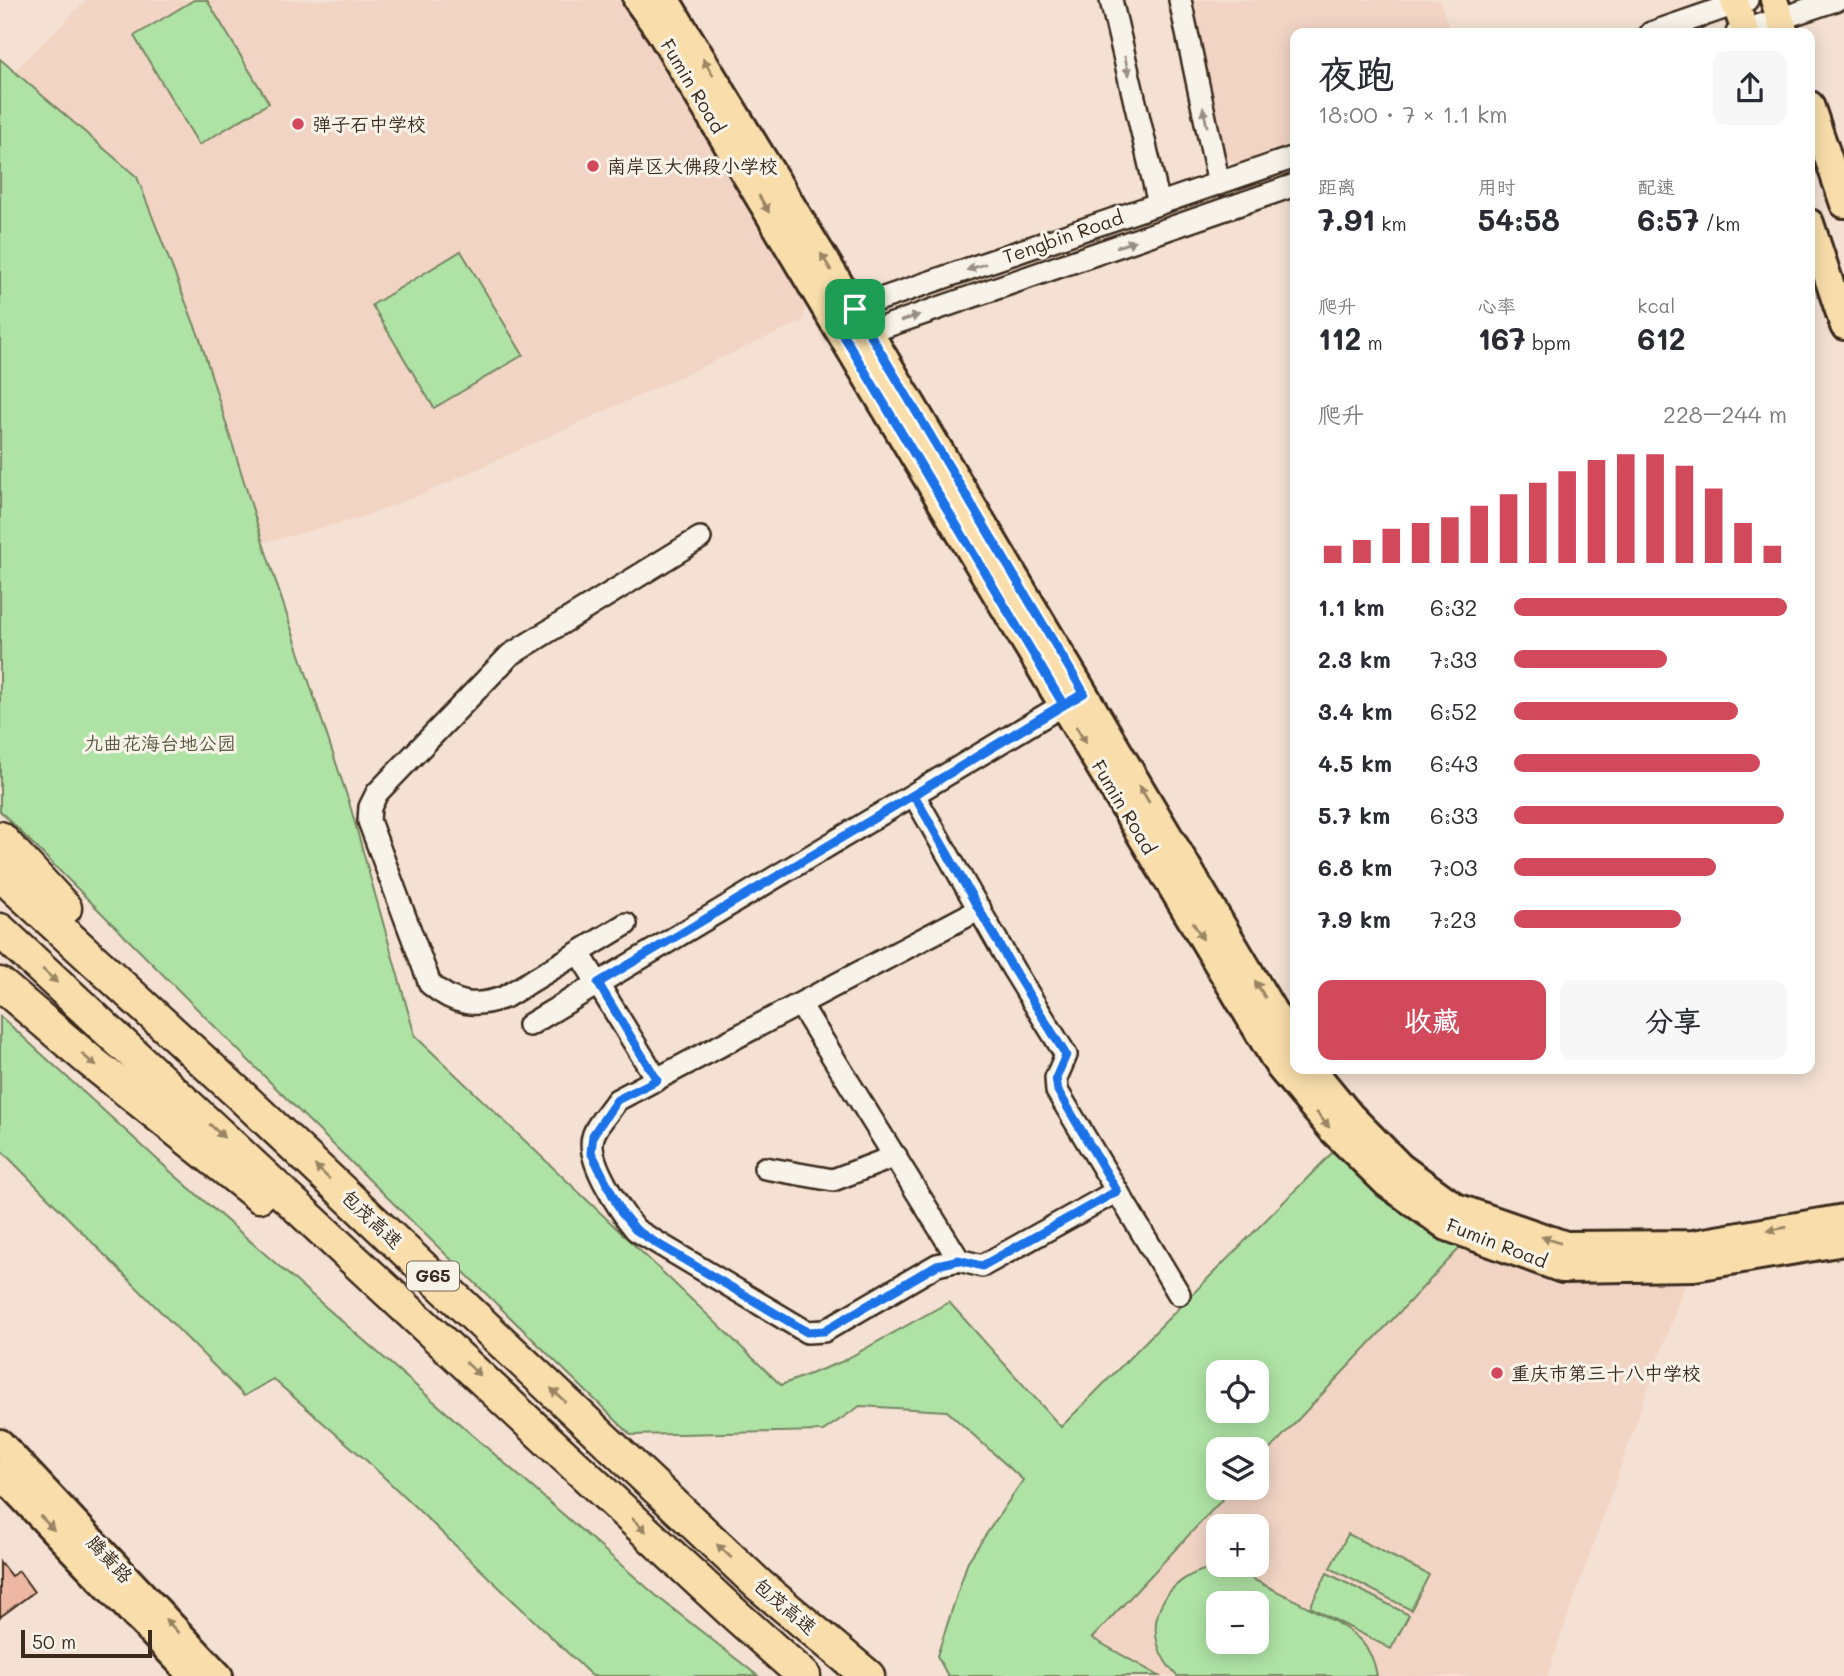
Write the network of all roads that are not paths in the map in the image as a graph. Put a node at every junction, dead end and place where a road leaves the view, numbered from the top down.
1 (637, 0) edge
2 (666, 0) edge
3 (1111, 0) edge
4 (1180, 0) edge
5 (1836, 0) edge
6 (1739, 1) edge
7 (1779, 18) edge
8 (1665, 28) edge
9 (1742, 28) edge
10 (1753, 28) edge
11 (1815, 119) edge
12 (1290, 159) edge
13 (1219, 184) junction
14 (1290, 187) edge
15 (1159, 204) junction
16 (1844, 204) edge
17 (1815, 238) edge
18 (843, 313) junction
19 (1844, 326) edge
20 (857, 336) junction
21 (700, 538) dead end
22 (1073, 699) junction
23 (914, 795) junction
24 (0, 838) edge
25 (0, 874) edge
26 (980, 909) junction
27 (626, 924) dead end
28 (0, 930) edge
29 (579, 953) junction
30 (598, 983) junction
31 (0, 984) edge
32 (800, 1004) junction
33 (529, 1025) dead end
34 (1290, 1040) edge
35 (1316, 1074) edge
36 (657, 1080) junction
37 (238, 1093) junction
38 (896, 1156) junction
39 (765, 1168) dead end
40 (1117, 1191) junction
41 (1844, 1218) edge
42 (1844, 1242) edge
43 (959, 1260) junction
44 (1179, 1294) dead end
45 (433, 1332) junction
46 (0, 1443) edge
47 (0, 1474) edge
48 (193, 1676) edge
49 (219, 1676) edge
50 (804, 1676) edge
51 (868, 1676) edge

1 -> 18 main road, Fumin Road
18 -> 2 main road, Fumin Road
3 -> 15 street
13 -> 4 street
5 - 7 street
6 - 8 street
6 - 9 main road
7 - 10 street
11 - 16 main road
12 - 13 street, Tengbin Road
13 - 15 street, Tengbin Road
20 -> 14 street, Tengbin Road
15 -> 18 street, Tengbin Road
17 - 19 main road
18 - 20 main road, Fumin Road
20 - 22 main road, Fumin Road
21 - 29 street
22 - 23 street
34 -> 22 main road, Fumin Road
22 -> 42 main road, Fumin Road
23 - 26 street
23 - 30 street
24 - 37 highway
25 - 37 highway, 包茂高速 / G65
26 - 32 street
26 - 40 street
27 - 29 street
28 -> 45 highway, 包茂高速 / G65
29 - 30 street
30 - 33 street
30 - 36 street
31 -> 45 highway
32 - 36 street
32 - 38 street
41 -> 35 main road, Fumin Road
36 - 43 street
51 -> 37 highway, 包茂高速 / G65
38 - 39 street
38 - 43 street
40 - 43 street
40 - 44 street
45 -> 50 highway, 包茂高速 / G65
49 -> 46 main road, 腾黄路
47 -> 48 main road, 腾黄路

